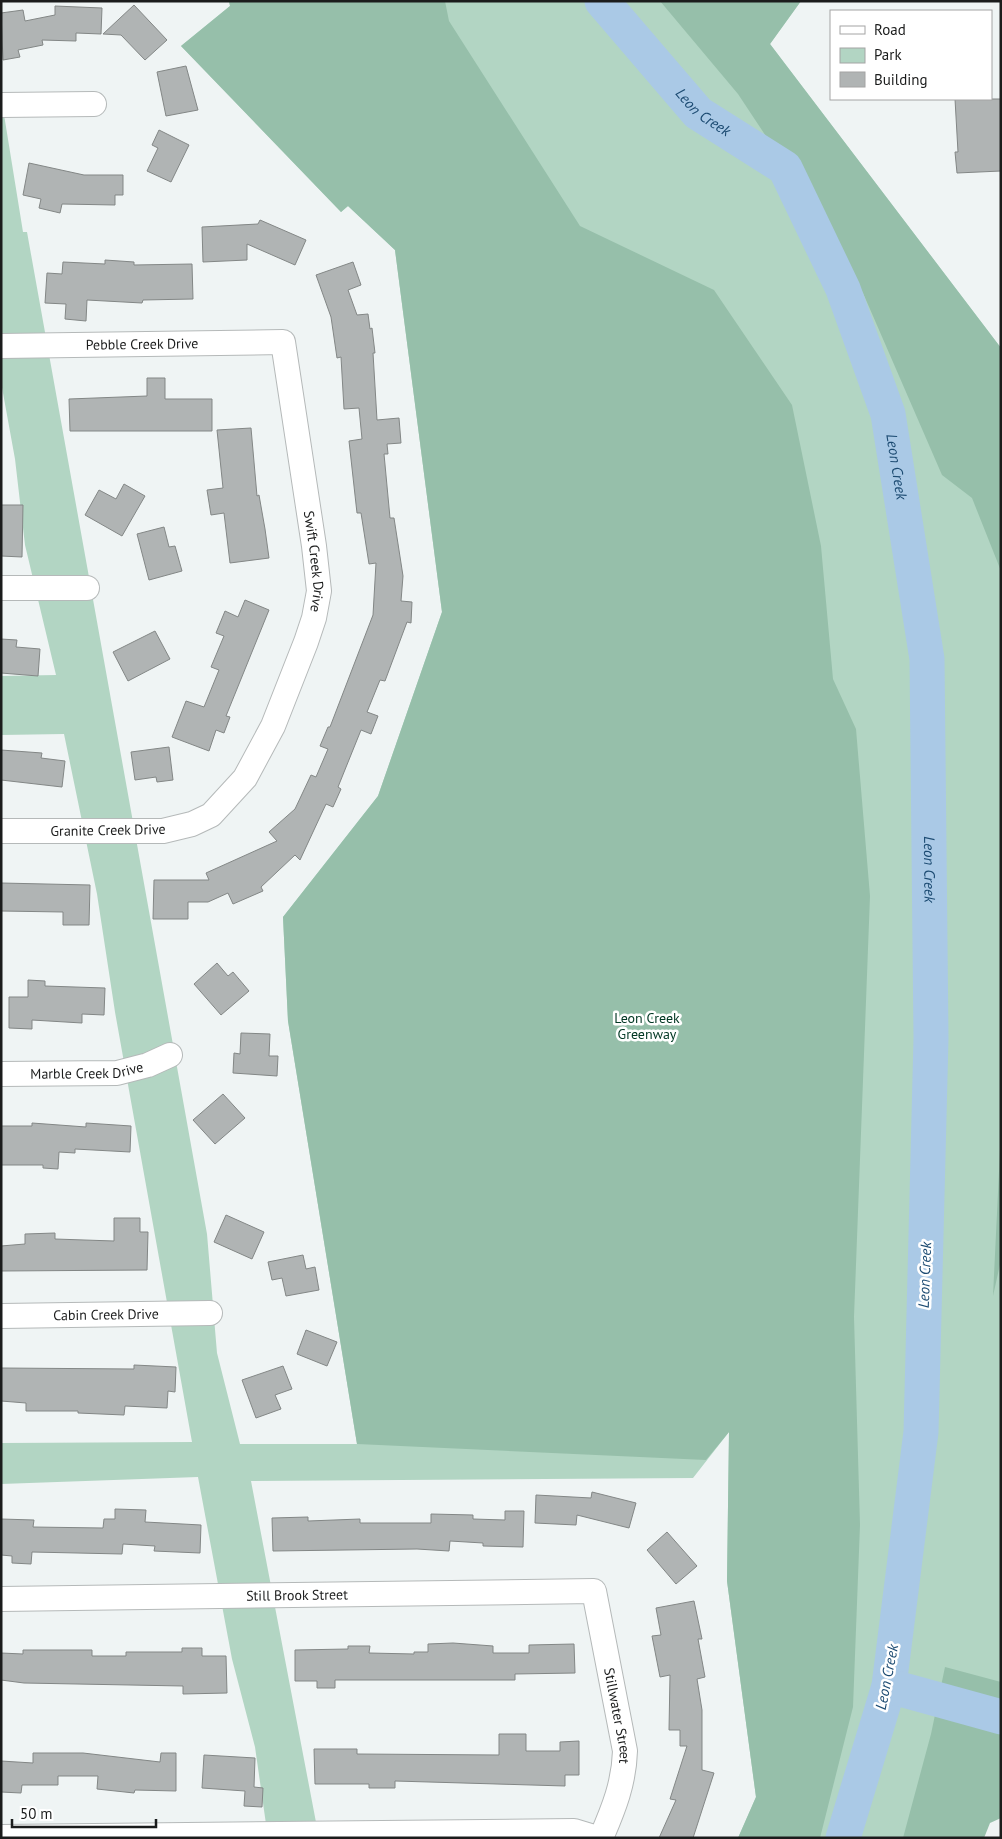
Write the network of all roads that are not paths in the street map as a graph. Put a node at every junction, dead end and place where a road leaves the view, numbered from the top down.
1 (94, 104) dead end
2 (1, 105) edge
3 (283, 342) joint
4 (1, 346) edge
5 (1, 588) edge
6 (87, 588) dead end
7 (212, 815) joint
8 (1, 831) edge
9 (170, 1055) dead end
10 (1, 1074) edge
11 (210, 1313) dead end
12 (1, 1316) edge
13 (594, 1591) joint
14 (1, 1599) edge
15 (1, 1837) edge
16 (596, 1838) edge
17 (602, 1838) edge

1 - 2 street
3 - 4 street, Pebble Creek Drive
3 - 7 street, Swift Creek Drive
5 - 6 street
7 - 8 street, Granite Creek Drive
9 - 10 street, Marble Creek Drive
11 - 12 street, Cabin Creek Drive
13 - 14 street, Still Brook Street
13 - 17 street, Stillwater Street
15 - 16 street

